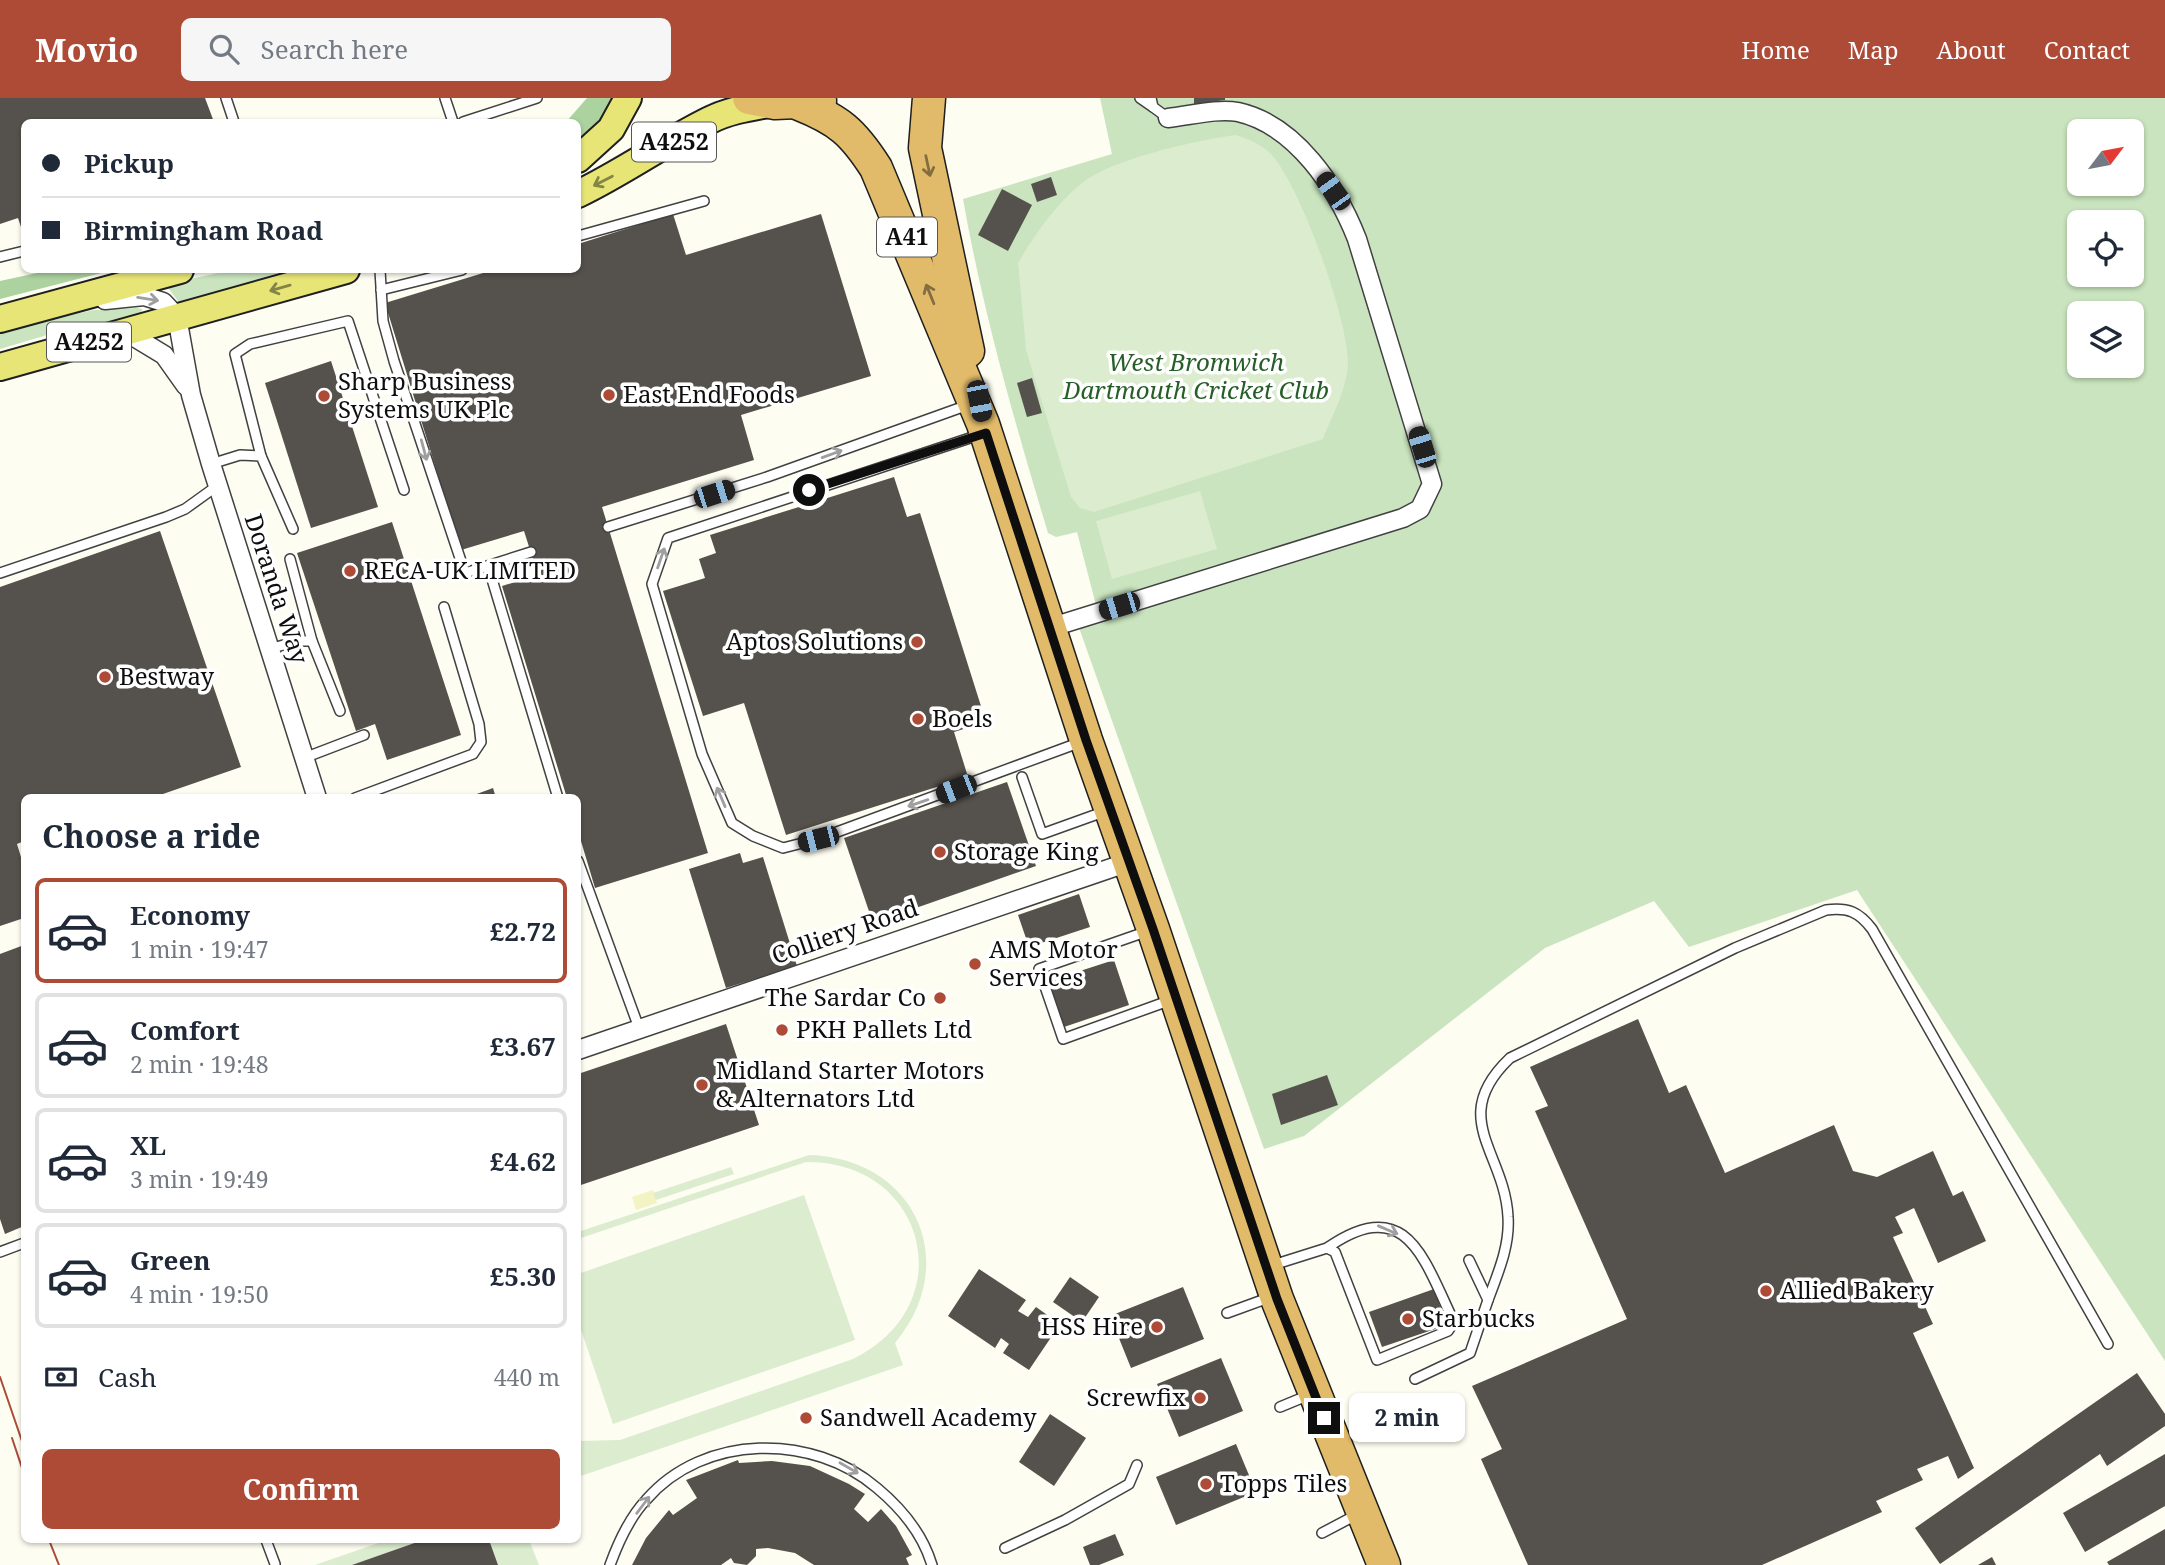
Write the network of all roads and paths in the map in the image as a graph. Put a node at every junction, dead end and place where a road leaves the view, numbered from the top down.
1 (226, 98) edge
2 (445, 98) edge
3 (537, 98) edge
4 (628, 98) edge
5 (839, 98) edge
6 (929, 98) edge
7 (1140, 98) edge
8 (771, 101) edge
9 (1157, 107) edge
10 (233, 119) edge
11 (452, 119) edge
12 (472, 119) edge
13 (581, 156) edge
14 (581, 192) edge
15 (704, 201) dead end
16 (581, 235) edge
17 (21, 252) edge
18 (0, 257) edge
19 (169, 273) edge
20 (335, 273) edge
21 (380, 273) edge
22 (450, 273) edge
23 (381, 290) junction
24 (31, 309) junction
25 (177, 317) junction
26 (0, 318) edge
27 (126, 332) junction
28 (82, 344) junction
29 (0, 355) edge
30 (0, 367) edge
31 (191, 395) junction
32 (981, 415) junction
33 (261, 456) junction
34 (211, 464) junction
35 (217, 486) junction
36 (404, 490) dead end
37 (608, 527) dead end
38 (293, 529) dead end
39 (531, 552) dead end
40 (290, 559) dead end
41 (488, 566) junction
42 (0, 573) edge
43 (443, 607) dead end
44 (1049, 628) junction
45 (312, 641) junction
46 (269, 649) junction
47 (340, 711) dead end
48 (364, 735) dead end
49 (1086, 740) junction
50 (304, 758) junction
51 (1022, 777) dead end
52 (316, 794) edge
53 (366, 794) edge
54 (557, 794) edge
55 (1111, 809) junction
56 (1129, 862) junction
57 (581, 869) edge
58 (1153, 929) junction
59 (1176, 998) junction
60 (639, 1028) junction
61 (581, 1049) edge
62 (21, 1244) edge
63 (1326, 1248) junction
64 (3, 1251) edge
65 (1469, 1260) dead end
66 (1272, 1280) junction
67 (1488, 1300) junction
68 (1227, 1314) dead end
69 (2108, 1344) dead end
70 (1415, 1379) dead end
71 (1314, 1393) junction
72 (1280, 1407) dead end
73 (1137, 1465) dead end
74 (1363, 1512) junction
75 (1322, 1533) dead end
76 (267, 1543) edge
77 (1005, 1548) dead end
78 (275, 1564) edge
79 (610, 1565) edge
80 (932, 1565) edge
81 (1384, 1565) edge

1 - 10 lane
2 - 11 lane
3 - 12 lane
4 - 13 main road, A4252
5 - 8 highway
6 -> 32 highway, A41
7 - 9 lane
8 -> 14 main road, A4252
32 -> 8 highway, A41
9 - 44 street
15 - 16 lane
17 - 18 lane
19 - 24 main road, A4252
20 -> 25 main road, A4252
21 - 23 lane
22 - 23 lane
23 -> 41 lane
24 -> 25 street
24 - 26 main road, A4252
25 - 27 main road, A4252
25 - 31 street, Doranda Way
27 - 28 main road, A4252
27 - 31 street, Doranda Way
28 - 29 lane
28 - 30 main road, A4252
31 - 34 street, Doranda Way
37 -> 32 lane
32 - 44 highway, A41
49 -> 32 lane
33 - 34 lane
33 - 36 lane
33 - 38 lane
34 - 35 street, Doranda Way
35 - 42 lane
35 - 46 street, Doranda Way
39 - 41 lane
40 - 45 lane
41 - 54 lane
43 - 53 lane
44 - 49 highway, A41
45 - 46 lane
45 - 47 lane
46 - 50 street, Doranda Way
48 - 50 lane
49 - 55 highway, A41
50 - 52 street, Doranda Way
51 - 55 lane
55 - 56 highway, A41
56 - 58 highway, A41
56 - 60 street, Colliery Road
57 - 60 lane
58 - 59 highway, A41
58 - 59 lane
59 - 66 highway, A41
60 - 61 street, Colliery Road
62 - 64 lane
63 -> 63 lane
63 - 66 lane
65 - 67 lane
66 - 68 lane
66 - 71 highway, A41
67 - 69 lane
67 - 70 lane
71 - 72 lane
71 - 74 highway, A41
73 - 77 lane
74 - 75 lane
74 - 81 highway, A41
76 - 78 lane
79 -> 80 lane

